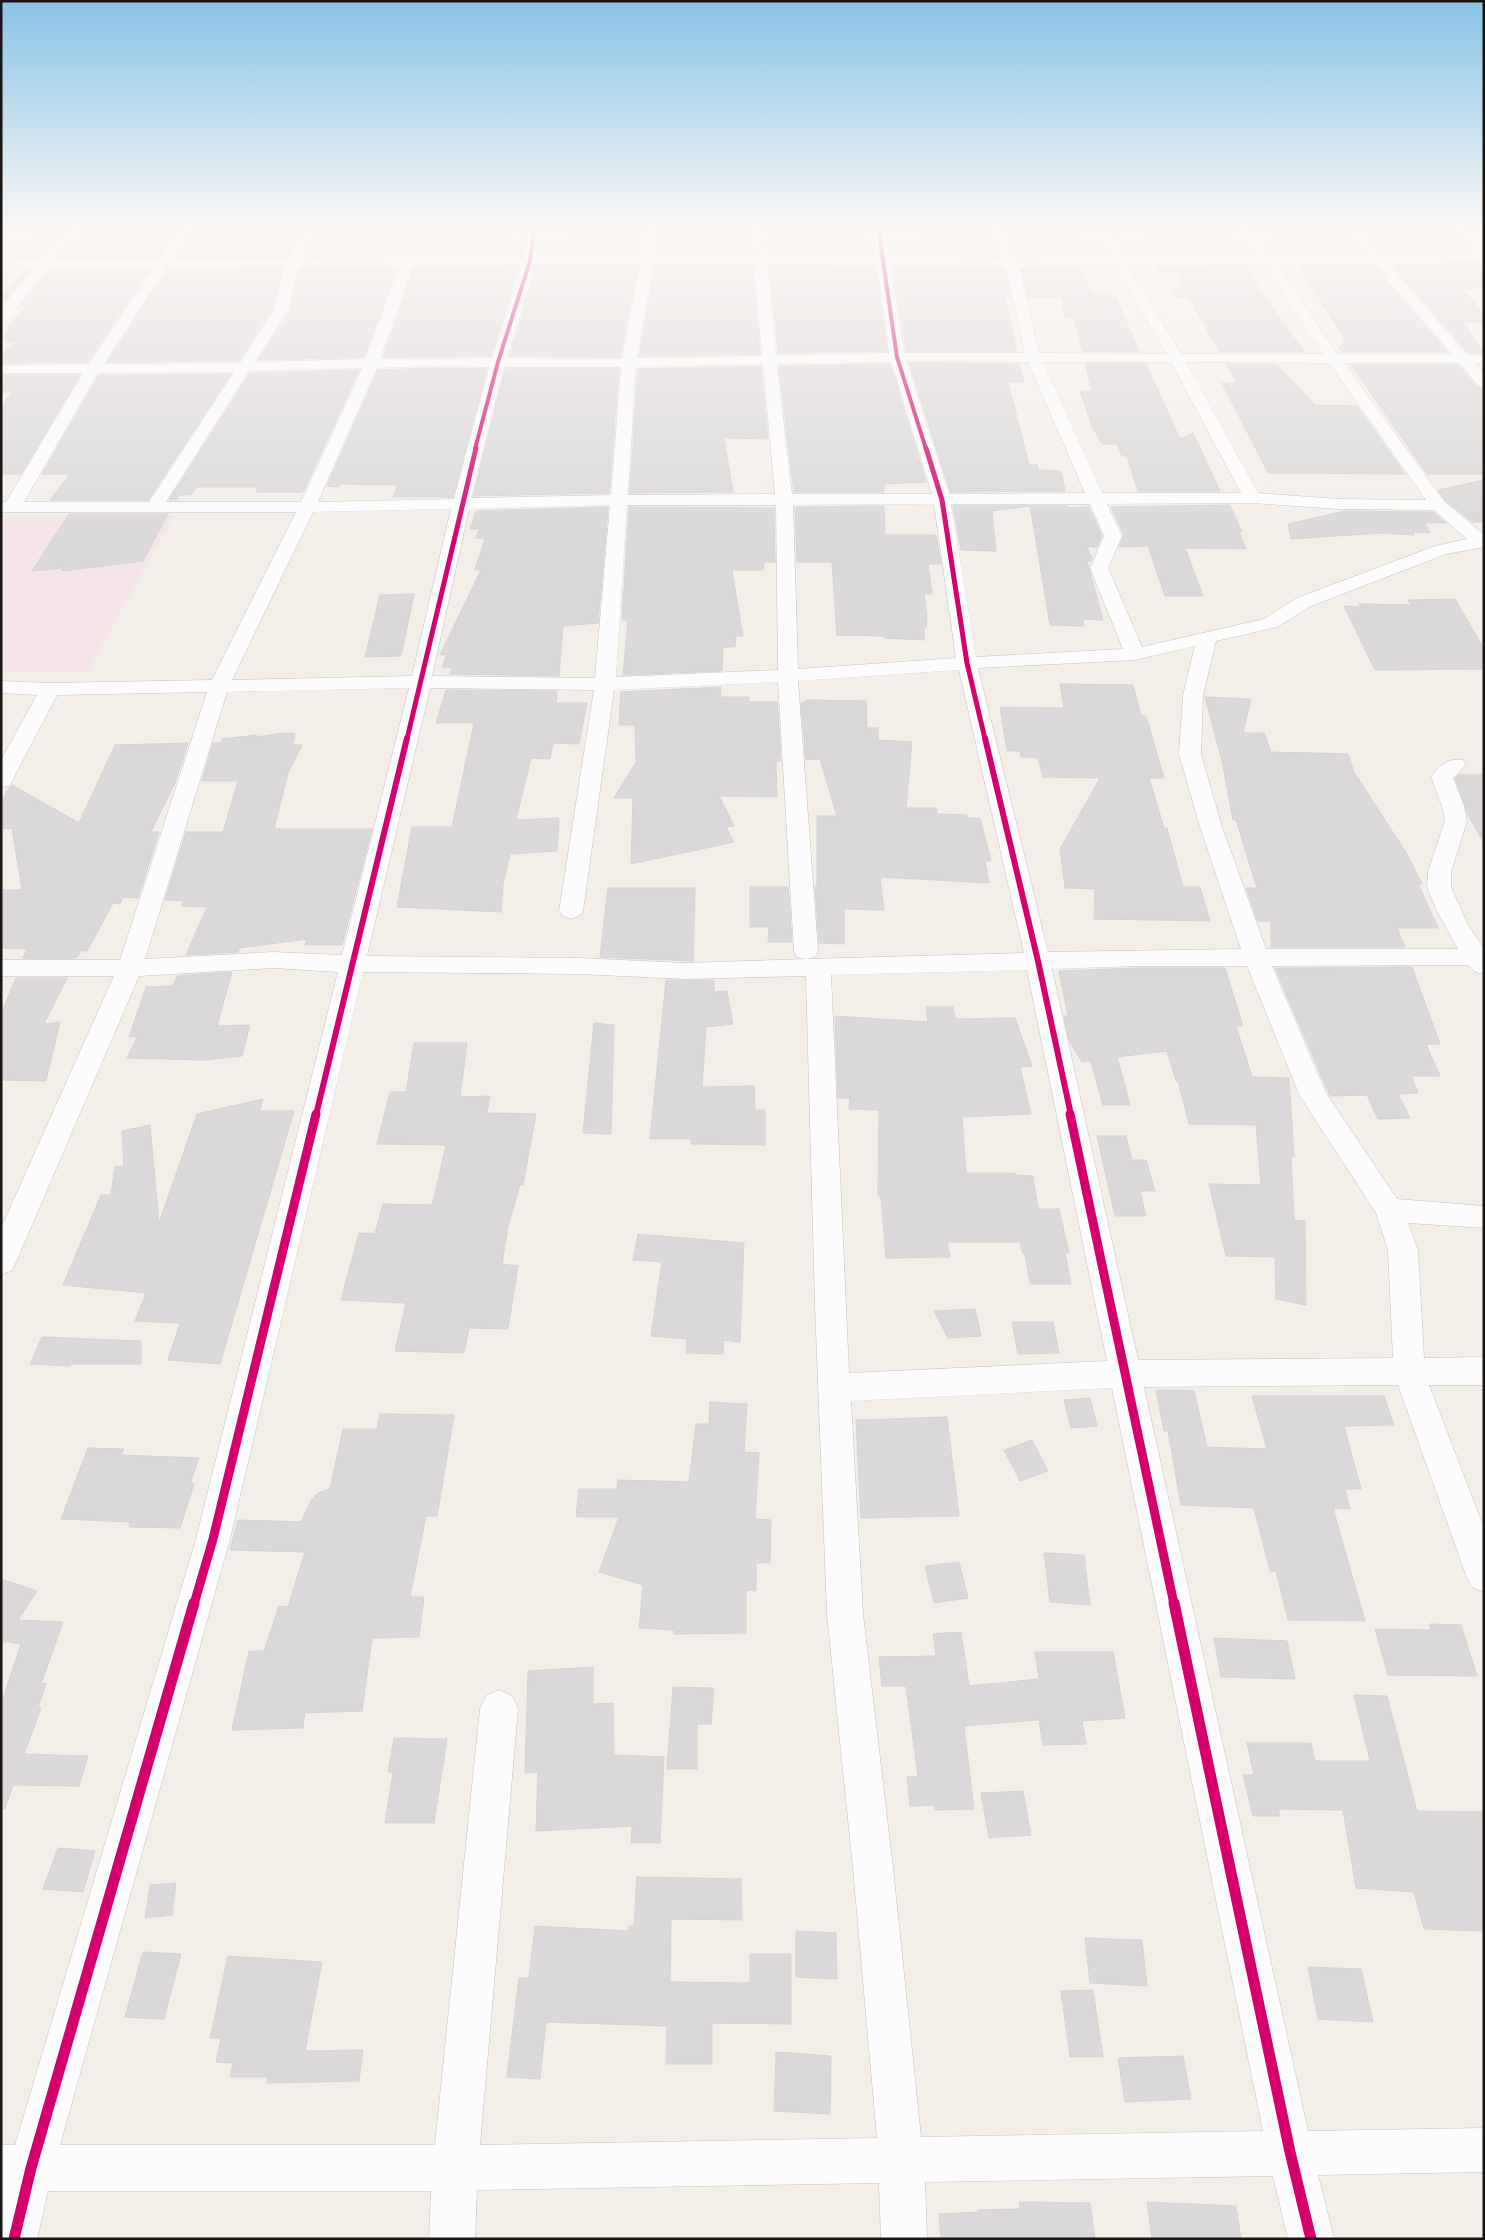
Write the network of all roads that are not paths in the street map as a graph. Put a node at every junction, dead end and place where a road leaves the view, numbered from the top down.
1 (117, 331) edge
2 (268, 331) edge
3 (383, 331) edge
4 (508, 331) edge
5 (634, 331) edge
6 (767, 331) edge
7 (893, 331) edge
8 (1027, 331) edge
9 (1160, 331) edge
10 (1314, 331) edge
11 (1441, 331) edge
12 (897, 357) junction
13 (1033, 357) junction
14 (1176, 357) junction
15 (1466, 359) junction
16 (1484, 359) edge
17 (769, 360) junction
18 (1334, 360) junction
19 (498, 362) junction
20 (371, 363) junction
21 (629, 363) junction
22 (93, 367) junction
23 (246, 367) junction
24 (1, 369) edge
25 (1484, 383) edge
26 (1252, 498) junction
27 (619, 500) junction
28 (784, 500) junction
29 (942, 500) junction
30 (1097, 500) junction
31 (461, 504) junction
32 (1438, 505) junction
33 (155, 506) junction
34 (7, 507) edge
35 (307, 507) junction
36 (1482, 541) edge
37 (1207, 637) junction
38 (1135, 654) junction
39 (968, 663) junction
40 (788, 676) junction
41 (421, 682) junction
42 (605, 684) junction
43 (220, 686) junction
44 (1, 688) edge
45 (50, 689) junction
46 (1454, 765) dead end
47 (1, 781) edge
48 (572, 911) dead end
49 (1256, 957) junction
50 (812, 959) junction
51 (1480, 960) edge
52 (1038, 961) junction
53 (1, 968) edge
54 (1389, 1210) junction
55 (1484, 1217) edge
56 (1, 1262) edge
57 (1484, 1371) edge
58 (1409, 1373) junction
59 (1125, 1374) junction
60 (834, 1388) junction
61 (1484, 1575) edge
62 (499, 1709) dead end
63 (1484, 2150) edge
64 (1290, 2152) junction
65 (901, 2159) junction
66 (16, 2168) edge
67 (455, 2168) junction
68 (14, 2239) edge
69 (452, 2239) edge
70 (904, 2239) edge
71 (1311, 2239) edge

1 - 22 street
2 - 23 street
3 - 20 street
4 - 19 street
5 - 21 street
6 - 17 street
7 - 12 street
8 - 13 street
9 - 14 street
10 - 18 street
11 - 15 street
12 - 13 street
12 - 17 street
12 - 29 street
13 - 14 street
13 - 30 street
14 - 18 street
14 - 26 street
15 - 16 street
15 - 18 street
15 - 25 street
17 - 21 street
17 - 28 street
18 - 32 street
19 - 20 street
19 - 21 street
19 - 31 street
20 - 23 street
20 - 35 street
21 - 27 street
22 - 23 street
22 - 24 street
22 - 34 street
23 - 33 street
26 - 30 street
26 - 32 street
27 - 28 street
27 - 31 street
27 - 42 street
28 - 29 street
28 - 40 street
29 - 30 street
29 - 39 street
30 - 38 street
31 - 35 street
31 - 41 street
32 - 36 street
33 - 34 street
33 - 35 street
35 - 43 street
36 - 37 street
37 - 38 street
37 - 49 street
38 - 39 street
39 - 40 street
39 - 52 street
40 - 42 street
40 - 50 street
41 - 42 street
41 - 43 street
41 - 66 street
42 - 48 street
43 - 45 street
43 - 56 street
44 - 45 street
45 - 47 street
46 - 51 street
49 - 51 street
49 - 52 street
49 - 54 street
50 - 52 street
50 - 53 street
50 - 60 street
52 - 59 street
54 - 55 street
54 - 58 street
57 - 58 street
58 - 59 street
58 - 61 street
59 - 60 street
59 - 64 street
60 - 65 street
62 - 67 street
63 - 64 street
64 - 65 street
64 - 71 street
65 - 67 street
65 - 70 street
66 - 67 street
66 - 68 street
67 - 69 street

